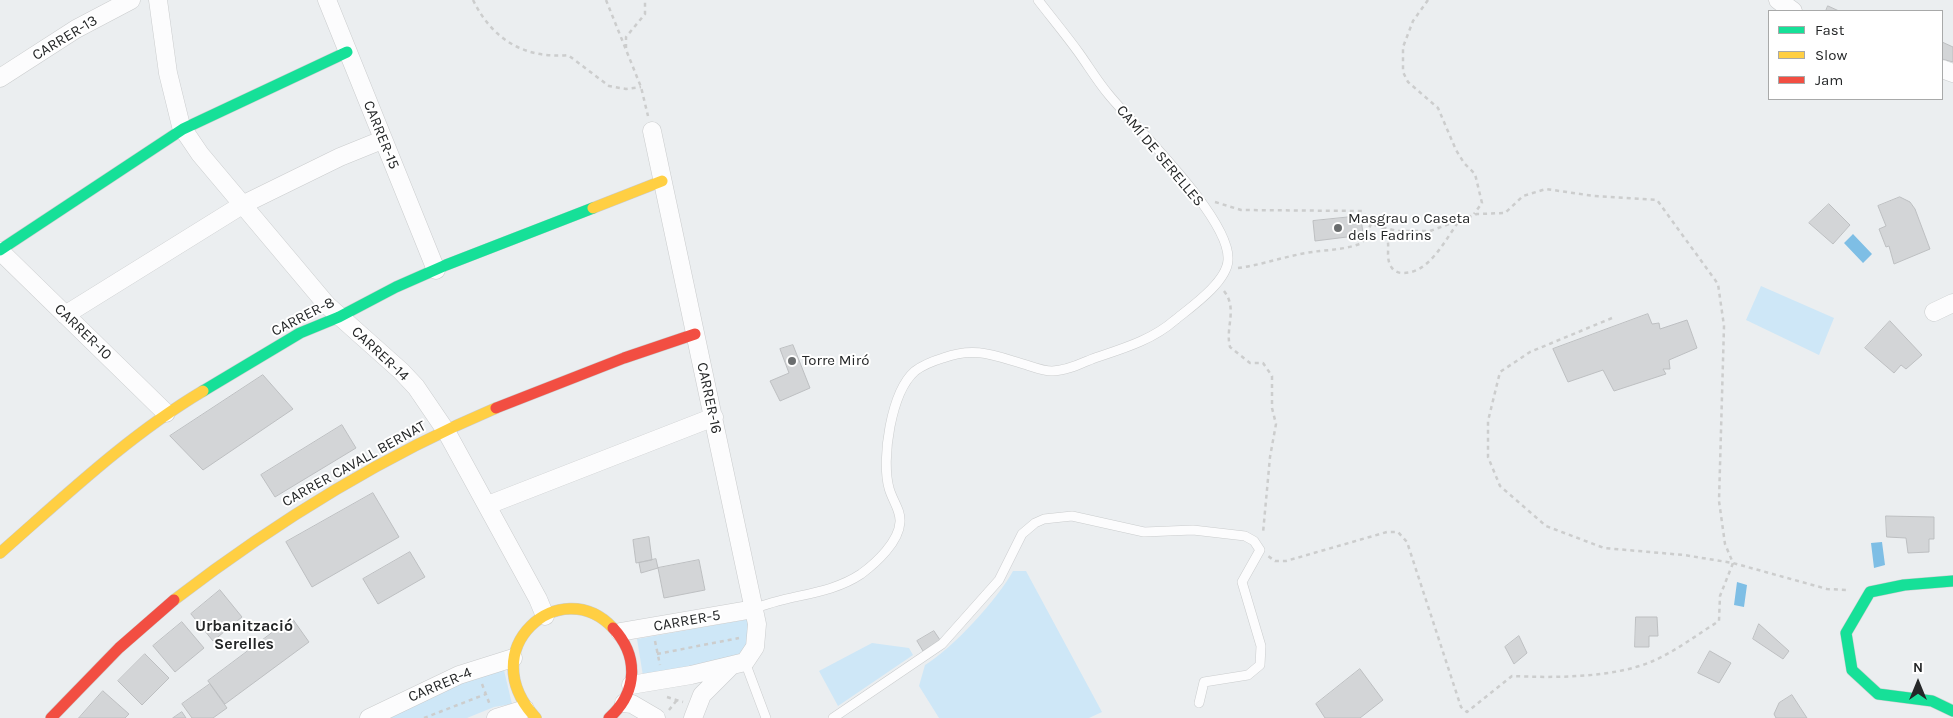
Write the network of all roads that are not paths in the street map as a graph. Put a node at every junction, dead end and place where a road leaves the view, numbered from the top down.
1 (130, 0) edge
2 (158, 0) edge
3 (327, 0) edge
4 (1038, 0) edge
5 (1778, 0) edge
6 (1792, 10) edge
7 (347, 52) junction
8 (0, 78) edge
9 (182, 129) junction
10 (652, 131) road end
11 (382, 140) junction
12 (662, 181) junction
13 (242, 204) junction
14 (0, 251) edge
15 (436, 270) junction
16 (1953, 303) edge
17 (1934, 312) dead end
18 (65, 314) junction
19 (340, 317) junction
20 (695, 334) junction
21 (166, 413) junction
22 (714, 417) junction
23 (446, 431) junction
24 (488, 505) junction
25 (0, 553) edge
26 (1953, 582) edge
27 (754, 609) junction
28 (545, 616) junction
29 (620, 632) junction
30 (513, 658) junction
31 (738, 664) junction
32 (631, 685) junction
33 (624, 703) junction
34 (1198, 703) dead end
35 (1953, 711) edge
36 (494, 714) edge
37 (530, 714) edge
38 (51, 718) edge
39 (369, 718) edge
40 (609, 718) edge
41 (656, 718) edge
42 (693, 718) edge
43 (766, 718) edge
44 (833, 718) edge

1 - 8 street, CARRER-13
2 - 9 street, CARRER-14
3 - 7 street, CARRER-15
4 - 27 lane, CAMÍ DE SERELLES
5 - 6 street
7 - 9 street
7 - 11 street, CARRER-15
9 - 13 street, CARRER-14
9 - 14 street
10 - 12 street, CARRER-16
11 - 13 street
11 - 15 street, CARRER-15
12 - 15 street, CARRER-8
12 - 20 street, CARRER-16
13 - 18 street
13 - 19 street, CARRER-14
14 - 18 street, CARRER-10
15 - 19 street, CARRER-8
16 - 17 street
18 - 21 street, CARRER-10
19 - 21 street, CARRER-8
19 - 23 street, CARRER-14
20 - 22 street, CARRER-16
20 - 23 street, CARRER CAVALL BERNAT
21 - 25 street, CARRER-8
22 - 24 street
22 - 27 street, CARRER-16
23 - 24 street, CARRER-14
23 - 38 street, CARRER CAVALL BERNAT
24 - 28 street, CARRER-14
26 - 35 street
27 - 29 street, CARRER-5
27 - 31 street, CARRER-16
28 - 29 street
28 - 30 street
29 - 32 street
30 - 37 street
30 - 39 street, CARRER-4
31 - 32 street
31 - 42 street
31 - 43 lane
32 - 33 street
33 - 40 street
33 - 41 street
34 - 44 lane
36 - 37 street

